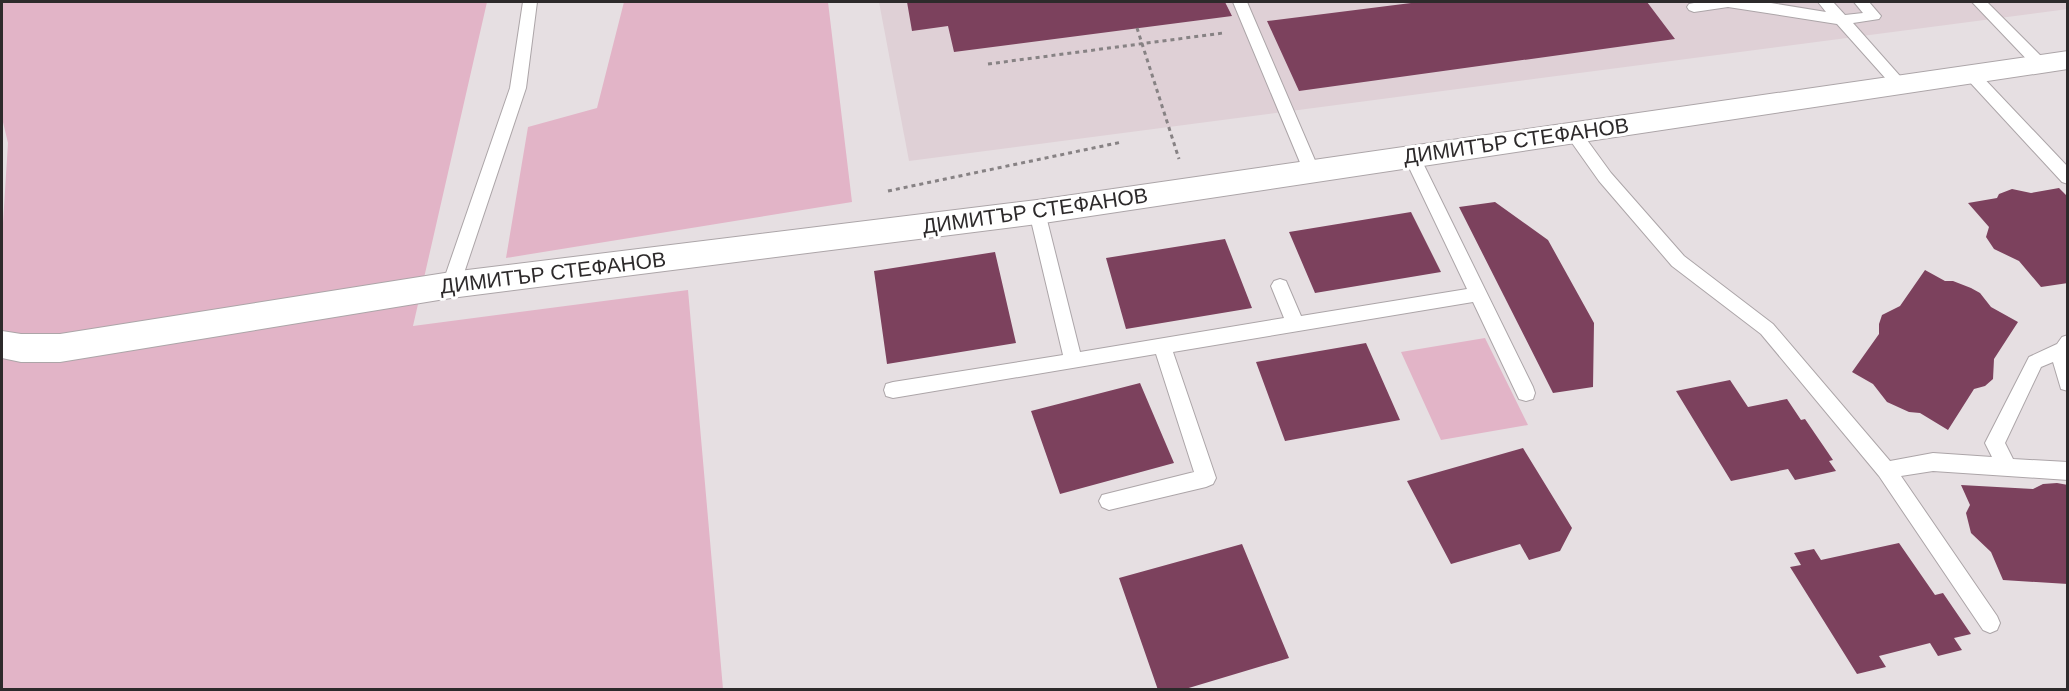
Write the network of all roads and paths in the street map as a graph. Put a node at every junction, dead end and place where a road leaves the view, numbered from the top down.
1 (530, 2) edge
2 (1240, 2) edge
3 (1825, 2) edge
4 (1861, 2) edge
5 (1979, 2) edge
6 (1694, 7) dead end
7 (1842, 20) junction
8 (1137, 28) dead end
9 (1251, 29) junction
10 (1142, 44) junction
11 (2067, 60) edge
12 (988, 64) dead end
13 (2040, 64) junction
14 (1971, 74) junction
15 (1900, 85) junction
16 (1573, 133) junction
17 (1122, 142) dead end
18 (1412, 157) junction
19 (1312, 172) junction
20 (2067, 178) edge
21 (1189, 189) junction
22 (888, 191) dead end
23 (1037, 212) junction
24 (451, 285) junction
25 (1280, 286) dead end
26 (1478, 294) junction
27 (1295, 323) junction
28 (2, 345) edge
29 (1162, 346) junction
30 (2065, 346) edge
31 (1073, 360) junction
32 (2067, 383) edge
33 (892, 390) dead end
34 (1526, 393) dead end
35 (2007, 467) junction
36 (1886, 470) junction
37 (2067, 471) edge
38 (1109, 501) dead end
39 (1990, 624) dead end

1 - 24 lane
2 - 9 lane
3 - 7 lane
4 - 7 lane
5 - 13 lane
6 - 7 lane
7 - 15 lane
8 - 10 path
9 - 10 path
9 - 19 lane
10 - 12 path
10 - 21 path
11 - 13 street, ДИМИТЪР СТЕФАНОВ
13 - 14 street, ДИМИТЪР СТЕФАНОВ
14 - 15 street, ДИМИТЪР СТЕФАНОВ
14 - 20 lane
15 - 16 street, ДИМИТЪР СТЕФАНОВ
16 - 18 street, ДИМИТЪР СТЕФАНОВ
16 - 36 lane
17 - 22 path
18 - 19 street, ДИМИТЪР СТЕФАНОВ
18 - 26 lane
19 - 21 street, ДИМИТЪР СТЕФАНОВ
21 - 23 street, ДИМИТЪР СТЕФАНОВ
23 - 24 street, ДИМИТЪР СТЕФАНОВ
23 - 31 lane
24 - 28 street, ДИМИТЪР СТЕФАНОВ
25 - 27 lane
26 - 27 lane
26 - 34 lane
27 - 29 lane
29 - 31 lane
29 - 38 lane
30 - 32 lane
30 - 35 lane
31 - 33 lane
35 - 36 lane
35 - 37 lane
36 - 39 lane

